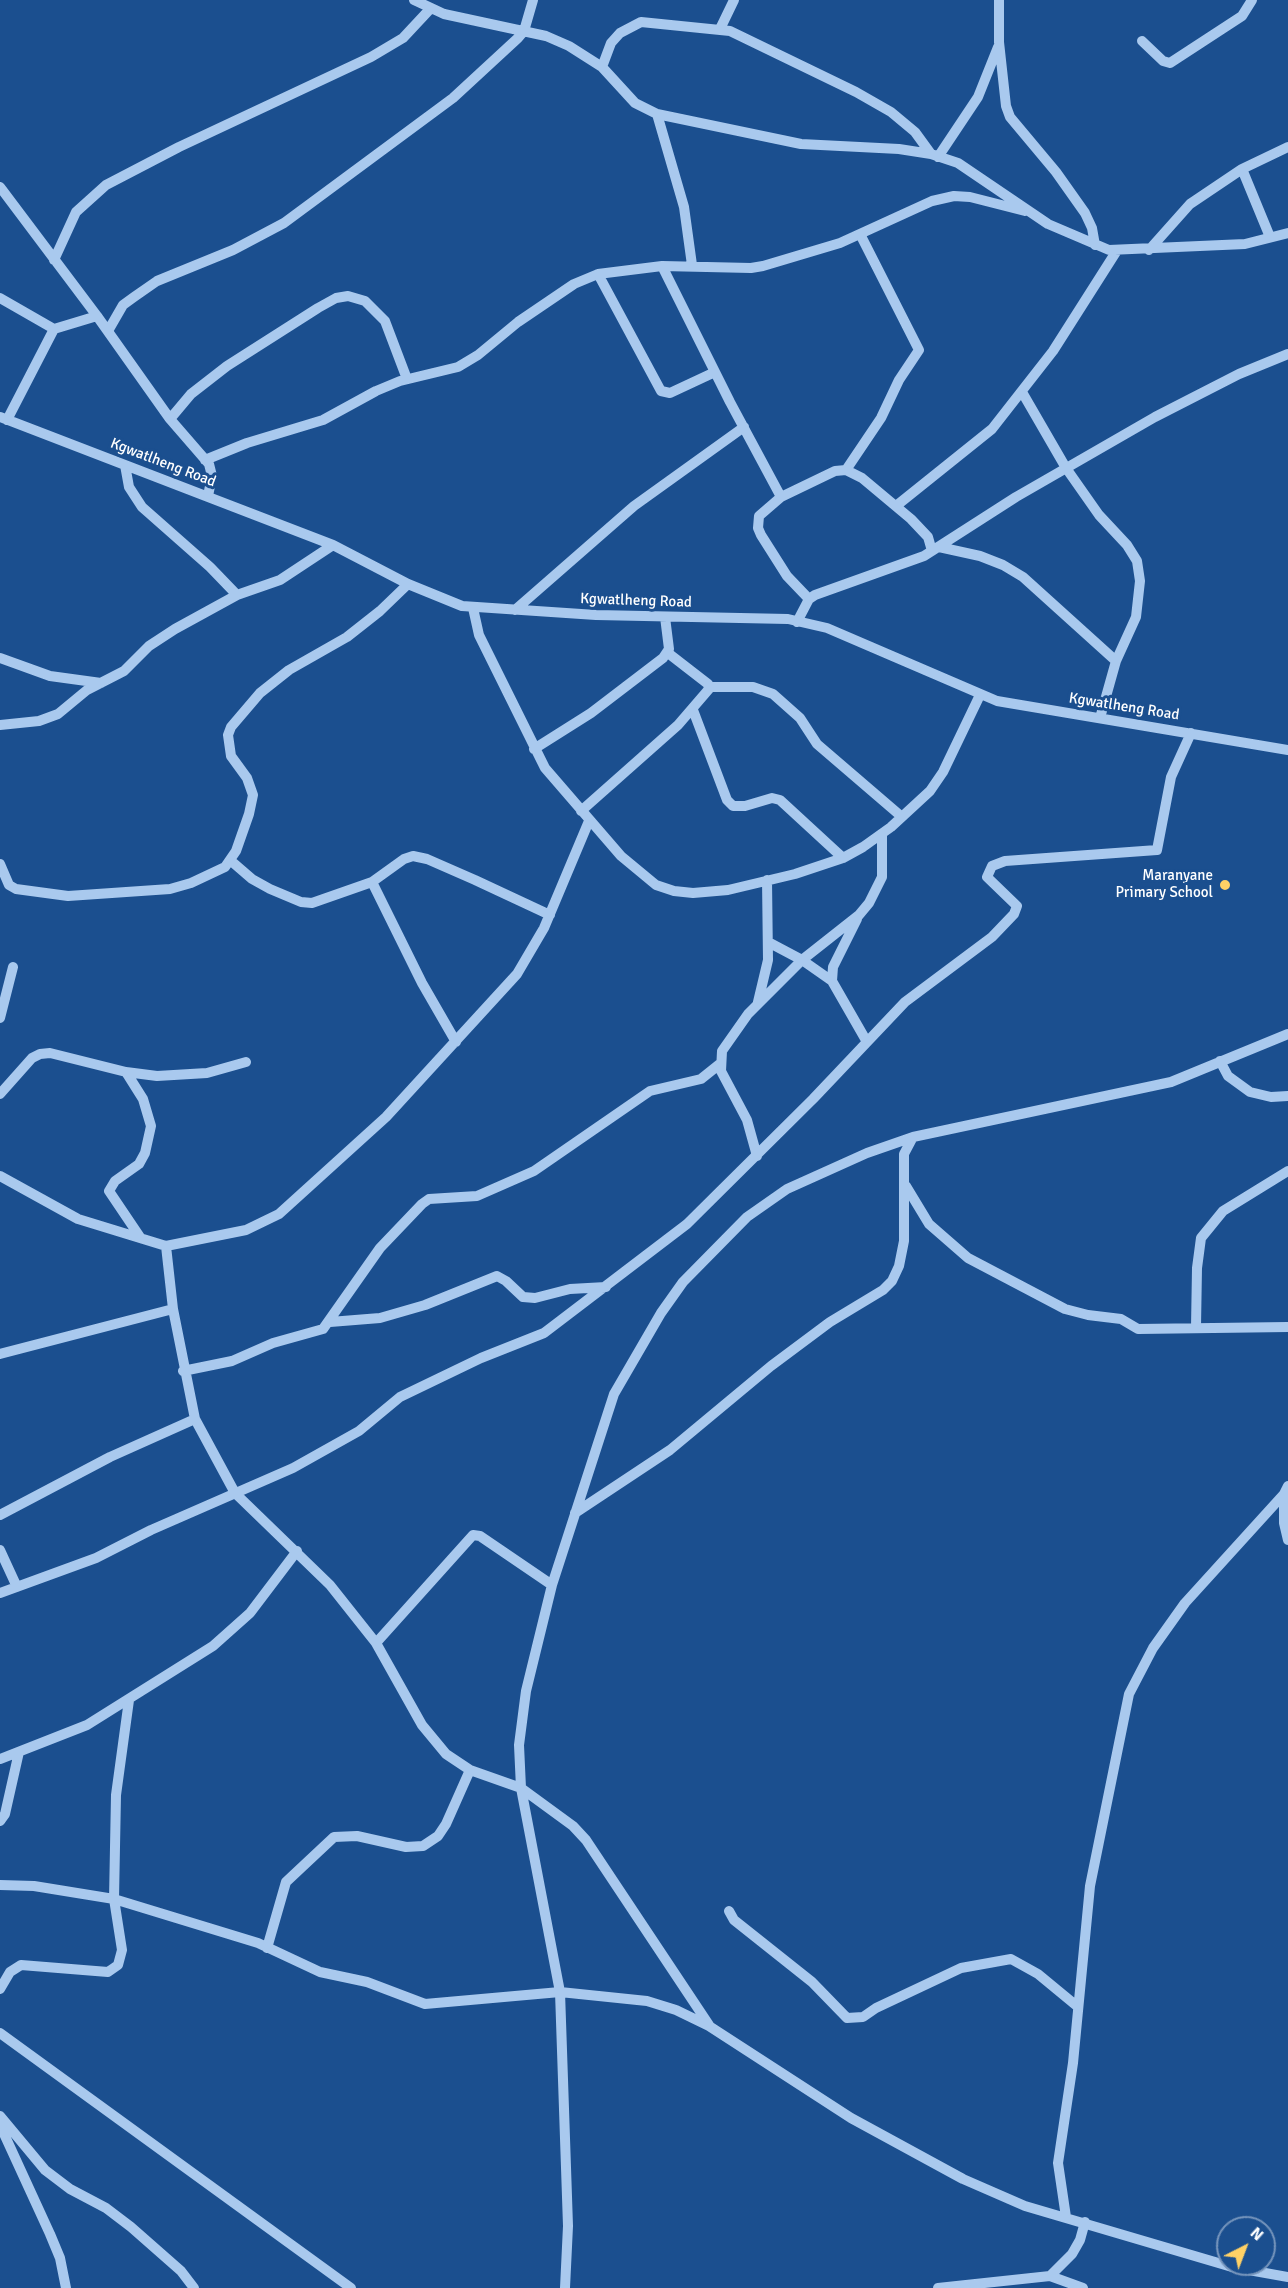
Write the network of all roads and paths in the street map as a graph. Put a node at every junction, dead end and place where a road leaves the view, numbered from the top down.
1 (414, 0) edge
2 (533, 0) edge
3 (734, 0) edge
4 (999, 0) edge
5 (1251, 0) edge
6 (431, 8) junction
7 (720, 29) junction
8 (524, 31) junction
9 (1142, 41) dead end
10 (999, 42) junction
11 (602, 67) junction
12 (657, 114) junction
13 (1288, 147) edge
14 (935, 156) junction
15 (1242, 169) junction
16 (0, 187) edge
17 (1028, 212) junction
18 (1288, 233) edge
19 (860, 234) junction
20 (1270, 237) junction
21 (1095, 245) junction
22 (1149, 250) junction
23 (1116, 252) junction
24 (54, 260) junction
25 (692, 265) junction
26 (662, 266) junction
27 (598, 274) junction
28 (0, 298) edge
29 (97, 316) junction
30 (54, 329) junction
31 (108, 331) junction
32 (1288, 354) edge
33 (715, 372) junction
34 (407, 379) junction
35 (1022, 392) junction
36 (4, 419) edge
37 (170, 419) junction
38 (744, 427) junction
39 (206, 460) junction
40 (124, 465) junction
41 (1066, 468) junction
42 (846, 470) junction
43 (208, 496) junction
44 (781, 496) junction
45 (896, 506) junction
46 (333, 545) junction
47 (936, 549) junction
48 (408, 584) junction
49 (237, 596) junction
50 (809, 599) junction
51 (473, 608) junction
52 (515, 610) junction
53 (665, 617) junction
54 (797, 622) junction
55 (668, 653) junction
56 (0, 658) edge
57 (1116, 661) junction
58 (101, 683) junction
59 (710, 687) junction
60 (980, 695) junction
61 (693, 710) junction
62 (1100, 718) junction
63 (0, 725) edge
64 (1191, 733) junction
65 (534, 749) junction
66 (1288, 750) edge
67 (580, 811) junction
68 (902, 817) junction
69 (589, 821) junction
70 (882, 834) junction
71 (843, 858) junction
72 (230, 860) junction
73 (0, 864) edge
74 (767, 880) junction
75 (372, 882) junction
76 (550, 915) junction
77 (859, 915) junction
78 (768, 942) junction
79 (802, 960) junction
80 (13, 967) dead end
81 (832, 981) junction
82 (758, 1004) junction
83 (0, 1018) edge
84 (1288, 1034) edge
85 (456, 1042) junction
86 (867, 1042) junction
87 (1220, 1061) junction
88 (246, 1062) dead end
89 (721, 1063) junction
90 (126, 1072) junction
91 (0, 1094) edge
92 (1287, 1097) edge
93 (913, 1137) junction
94 (757, 1156) junction
95 (1288, 1171) edge
96 (0, 1176) edge
97 (904, 1183) junction
98 (140, 1237) junction
99 (166, 1246) junction
100 (606, 1287) junction
101 (172, 1309) junction
102 (330, 1322) junction
103 (1196, 1327) junction
104 (1288, 1327) edge
105 (0, 1354) edge
106 (183, 1371) junction
107 (195, 1419) junction
108 (1286, 1490) edge
109 (235, 1493) junction
110 (575, 1513) junction
111 (0, 1515) edge
112 (1288, 1540) edge
113 (0, 1550) edge
114 (297, 1551) junction
115 (552, 1585) junction
116 (17, 1587) junction
117 (0, 1593) edge
118 (376, 1643) junction
119 (129, 1700) junction
120 (19, 1752) junction
121 (0, 1759) edge
122 (470, 1770) junction
123 (521, 1788) junction
124 (0, 1821) edge
125 (0, 1885) edge
126 (114, 1899) junction
127 (729, 1911) dead end
128 (267, 1948) junction
129 (0, 1989) edge
130 (560, 1992) junction
131 (1078, 2007) junction
132 (709, 2026) junction
133 (0, 2033) edge
134 (0, 2116) edge
135 (0, 2125) edge
136 (1066, 2217) junction
137 (1085, 2222) junction
138 (1050, 2276) junction
139 (1288, 2277) edge
140 (66, 2288) edge
141 (194, 2288) edge
142 (351, 2288) edge
143 (565, 2288) edge
144 (938, 2288) edge
145 (1083, 2288) edge

1 - 6 street
2 - 8 street
3 - 7 street
4 - 10 street
5 - 9 street
6 - 8 street
6 - 24 street
7 - 11 street
7 - 14 street
8 - 11 street
8 - 31 street
10 - 14 street
10 - 21 street
11 - 12 street
12 - 14 street
12 - 25 street
13 - 15 street
14 - 17 street
15 - 20 street
15 - 22 street
16 - 24 street
17 - 19 street
17 - 21 street
18 - 20 street
19 - 25 street
19 - 42 street
20 - 22 street
21 - 23 street
22 - 23 street
23 - 35 street
24 - 29 street
25 - 26 street
26 - 27 street
26 - 33 street
27 - 33 street
27 - 34 street
28 - 30 street
29 - 30 street
29 - 31 street
30 - 36 street
31 - 37 street
32 - 41 street
33 - 38 street
34 - 37 street
34 - 39 street
35 - 41 street
35 - 45 street
36 - 40 street, Kgwatlheng Road
37 - 39 street
38 - 44 street
38 - 52 street
39 - 43 street
40 - 43 street, Kgwatlheng Road
40 - 49 street
41 - 47 street
41 - 57 street
42 - 44 street
42 - 45 street
43 - 46 street, Kgwatlheng Road
44 - 50 street
45 - 47 street
46 - 48 street, Kgwatlheng Road
46 - 49 street
47 - 50 street
47 - 57 street
48 - 51 street, Kgwatlheng Road
48 - 72 street
49 - 58 street
50 - 54 street
51 - 52 street, Kgwatlheng Road
51 - 65 street
52 - 53 street, Kgwatlheng Road
53 - 54 street, Kgwatlheng Road
53 - 55 street
54 - 60 street, Kgwatlheng Road
55 - 59 street
55 - 65 street
56 - 58 street
57 - 62 street
58 - 63 street
59 - 61 street
59 - 68 street
60 - 62 street, Kgwatlheng Road
60 - 68 street
61 - 67 street
61 - 71 street
62 - 64 street, Kgwatlheng Road
64 - 66 street, Kgwatlheng Road
64 - 86 street
65 - 67 street
67 - 69 street
68 - 70 street
69 - 74 street
69 - 76 street
70 - 71 street
70 - 77 street
71 - 74 street
72 - 73 street
72 - 75 street
74 - 78 street
75 - 76 street
75 - 85 street
76 - 85 street
77 - 79 street
77 - 81 street
78 - 79 street
78 - 82 street
79 - 81 street
79 - 82 street
80 - 83 street
81 - 86 street
82 - 89 street
84 - 87 street
85 - 99 street
86 - 94 street
87 - 92 street
87 - 93 street
88 - 90 street
89 - 94 street
89 - 102 street
90 - 91 street
90 - 98 street
93 - 97 street
93 - 110 street
94 - 100 street
95 - 103 street
96 - 98 street
97 - 103 street
97 - 110 street
98 - 99 street
99 - 101 street
100 - 102 street
100 - 109 street
101 - 105 street
101 - 106 street
102 - 106 street
103 - 104 street
106 - 107 street
107 - 109 street
107 - 111 street
108 - 112 street
108 - 131 street
109 - 114 street
109 - 116 street
110 - 115 street
113 - 116 street
114 - 118 street
114 - 119 street
115 - 118 street
115 - 123 street
116 - 117 street
118 - 122 street
119 - 120 street
119 - 126 street
120 - 121 street
120 - 124 street
122 - 123 street
122 - 128 street
123 - 130 street
123 - 132 street
125 - 126 street
126 - 128 street
126 - 129 street
127 - 131 street
128 - 130 street
130 - 132 street
130 - 143 street
131 - 136 street
132 - 136 street
133 - 142 street
134 - 141 street
135 - 140 street
136 - 137 street
137 - 138 street
137 - 139 street
138 - 144 street
138 - 145 street

